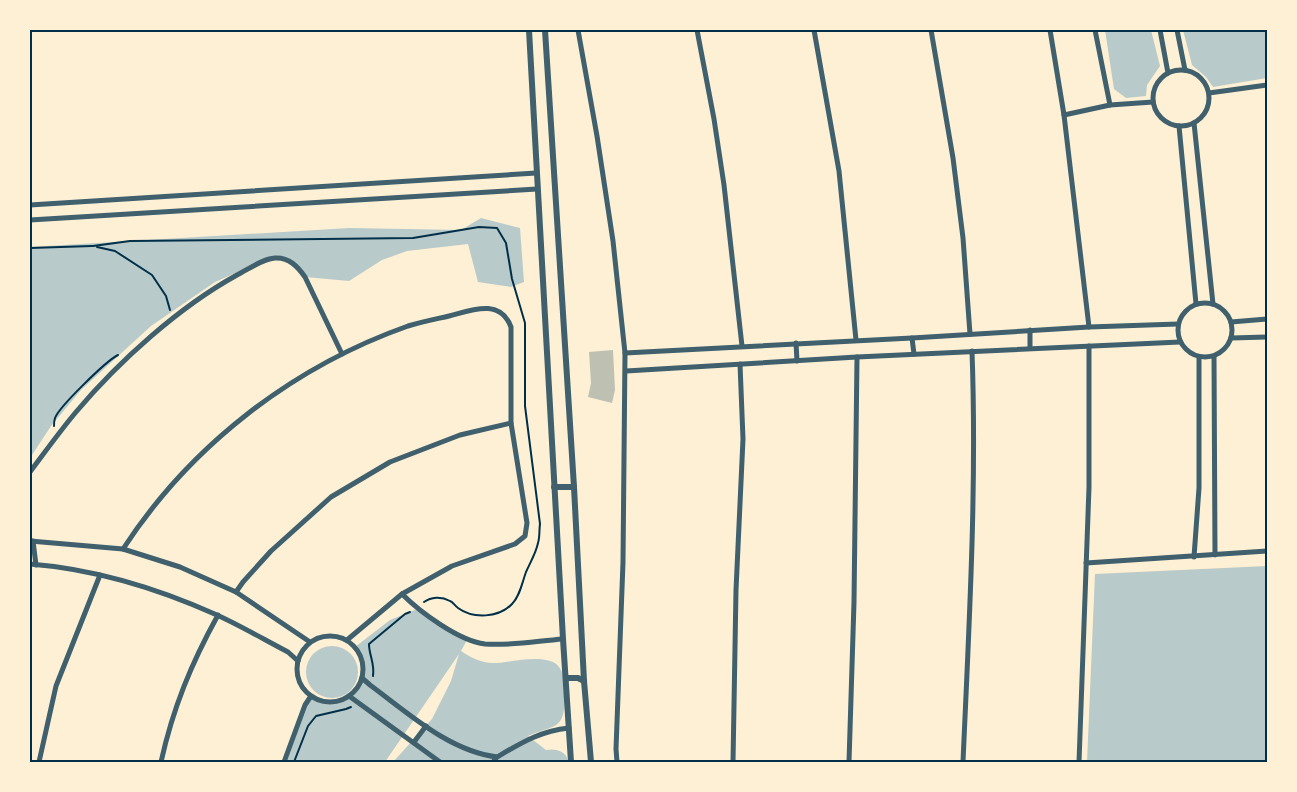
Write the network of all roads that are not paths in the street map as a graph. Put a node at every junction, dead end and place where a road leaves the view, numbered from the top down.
1 (529, 30) edge
2 (545, 30) edge
3 (578, 30) edge
4 (696, 30) edge
5 (814, 30) edge
6 (931, 30) edge
7 (1050, 30) edge
8 (1095, 30) edge
9 (1160, 30) edge
10 (1177, 30) edge
11 (1185, 70) junction
12 (1168, 72) junction
13 (1267, 84) edge
14 (1209, 93) junction
15 (1153, 102) junction
16 (1110, 105) junction
17 (1064, 114) junction
18 (1194, 123) junction
19 (1179, 126) junction
20 (536, 173) junction
21 (537, 189) junction
22 (30, 205) edge
23 (30, 220) edge
24 (1196, 304) junction
25 (1213, 304) junction
26 (1267, 319) edge
27 (1231, 322) junction
28 (1178, 324) junction
29 (1089, 327) junction
30 (1030, 330) junction
31 (970, 334) junction
32 (1267, 336) edge
33 (912, 338) junction
34 (1232, 338) junction
35 (856, 340) junction
36 (1180, 342) junction
37 (796, 343) junction
38 (742, 346) junction
39 (1089, 346) junction
40 (1030, 348) junction
41 (972, 351) junction
42 (625, 353) junction
43 (342, 354) junction
44 (914, 354) junction
45 (1214, 356) junction
46 (857, 357) junction
47 (1199, 357) junction
48 (797, 361) junction
49 (740, 364) junction
50 (626, 371) junction
51 (511, 423) junction
52 (30, 472) edge
53 (554, 487) junction
54 (574, 487) junction
55 (32, 541) edge
56 (123, 550) junction
57 (1267, 552) edge
58 (1215, 555) junction
59 (1194, 557) junction
60 (1086, 563) junction
61 (33, 564) edge
62 (100, 575) junction
63 (236, 592) junction
64 (402, 594) junction
65 (218, 616) junction
66 (563, 639) junction
67 (347, 640) junction
68 (310, 642) junction
69 (298, 661) junction
70 (362, 678) junction
71 (566, 678) junction
72 (584, 682) junction
73 (311, 696) junction
74 (349, 696) junction
75 (426, 726) junction
76 (569, 728) junction
77 (414, 742) junction
78 (495, 760) edge
79 (39, 762) edge
80 (161, 762) edge
81 (284, 762) edge
82 (440, 762) edge
83 (571, 762) edge
84 (591, 762) edge
85 (617, 762) edge
86 (733, 762) edge
87 (849, 762) edge
88 (963, 762) edge
89 (1079, 762) edge

1 - 20 street
2 - 54 street
3 - 42 street
4 - 38 street
5 - 35 street
6 - 31 street
7 - 17 street
8 - 16 street
9 - 12 street
10 - 11 street
11 - 12 street
11 - 14 street
12 - 15 street
13 - 14 street
14 - 18 street
15 - 16 street
15 - 19 street
16 - 17 street
17 - 29 street
18 - 19 street
18 - 25 street
19 - 24 street
20 - 21 street
20 - 22 street
21 - 23 street
21 - 53 street
24 - 25 street
24 - 28 street
25 - 27 street
26 - 27 street
27 - 34 street
28 - 29 street
28 - 36 street
29 - 30 street
30 - 31 street
30 - 40 street
31 - 33 street
32 - 34 street
33 - 35 street
33 - 44 street
34 - 45 street
35 - 37 street
36 - 39 street
36 - 47 street
37 - 38 street
37 - 48 street
38 - 42 street
39 - 40 street
39 - 60 street
40 - 41 street
41 - 44 street
41 - 88 street
42 - 50 street
43 - 51 street
43 - 52 street
43 - 56 street
44 - 46 street
45 - 47 street
45 - 58 street
46 - 48 street
46 - 87 street
47 - 59 street
48 - 49 street
49 - 50 street
49 - 86 street
50 - 85 street
51 - 63 street
51 - 64 street
53 - 54 street
53 - 66 street
54 - 72 street
55 - 56 street
55 - 61 street
56 - 63 street
57 - 58 street
58 - 59 street
59 - 60 street
60 - 89 street
61 - 62 street
62 - 65 street
62 - 79 street
63 - 68 street
64 - 66 street
64 - 67 street
65 - 69 street
65 - 80 street
66 - 71 street
67 - 68 street
67 - 70 street
68 - 69 street
69 - 73 street
70 - 74 street
70 - 75 street
71 - 72 street
71 - 76 street
72 - 84 street
73 - 74 street
73 - 81 street
74 - 77 street
75 - 77 street
75 - 78 street
76 - 78 street
76 - 83 street
77 - 82 street

